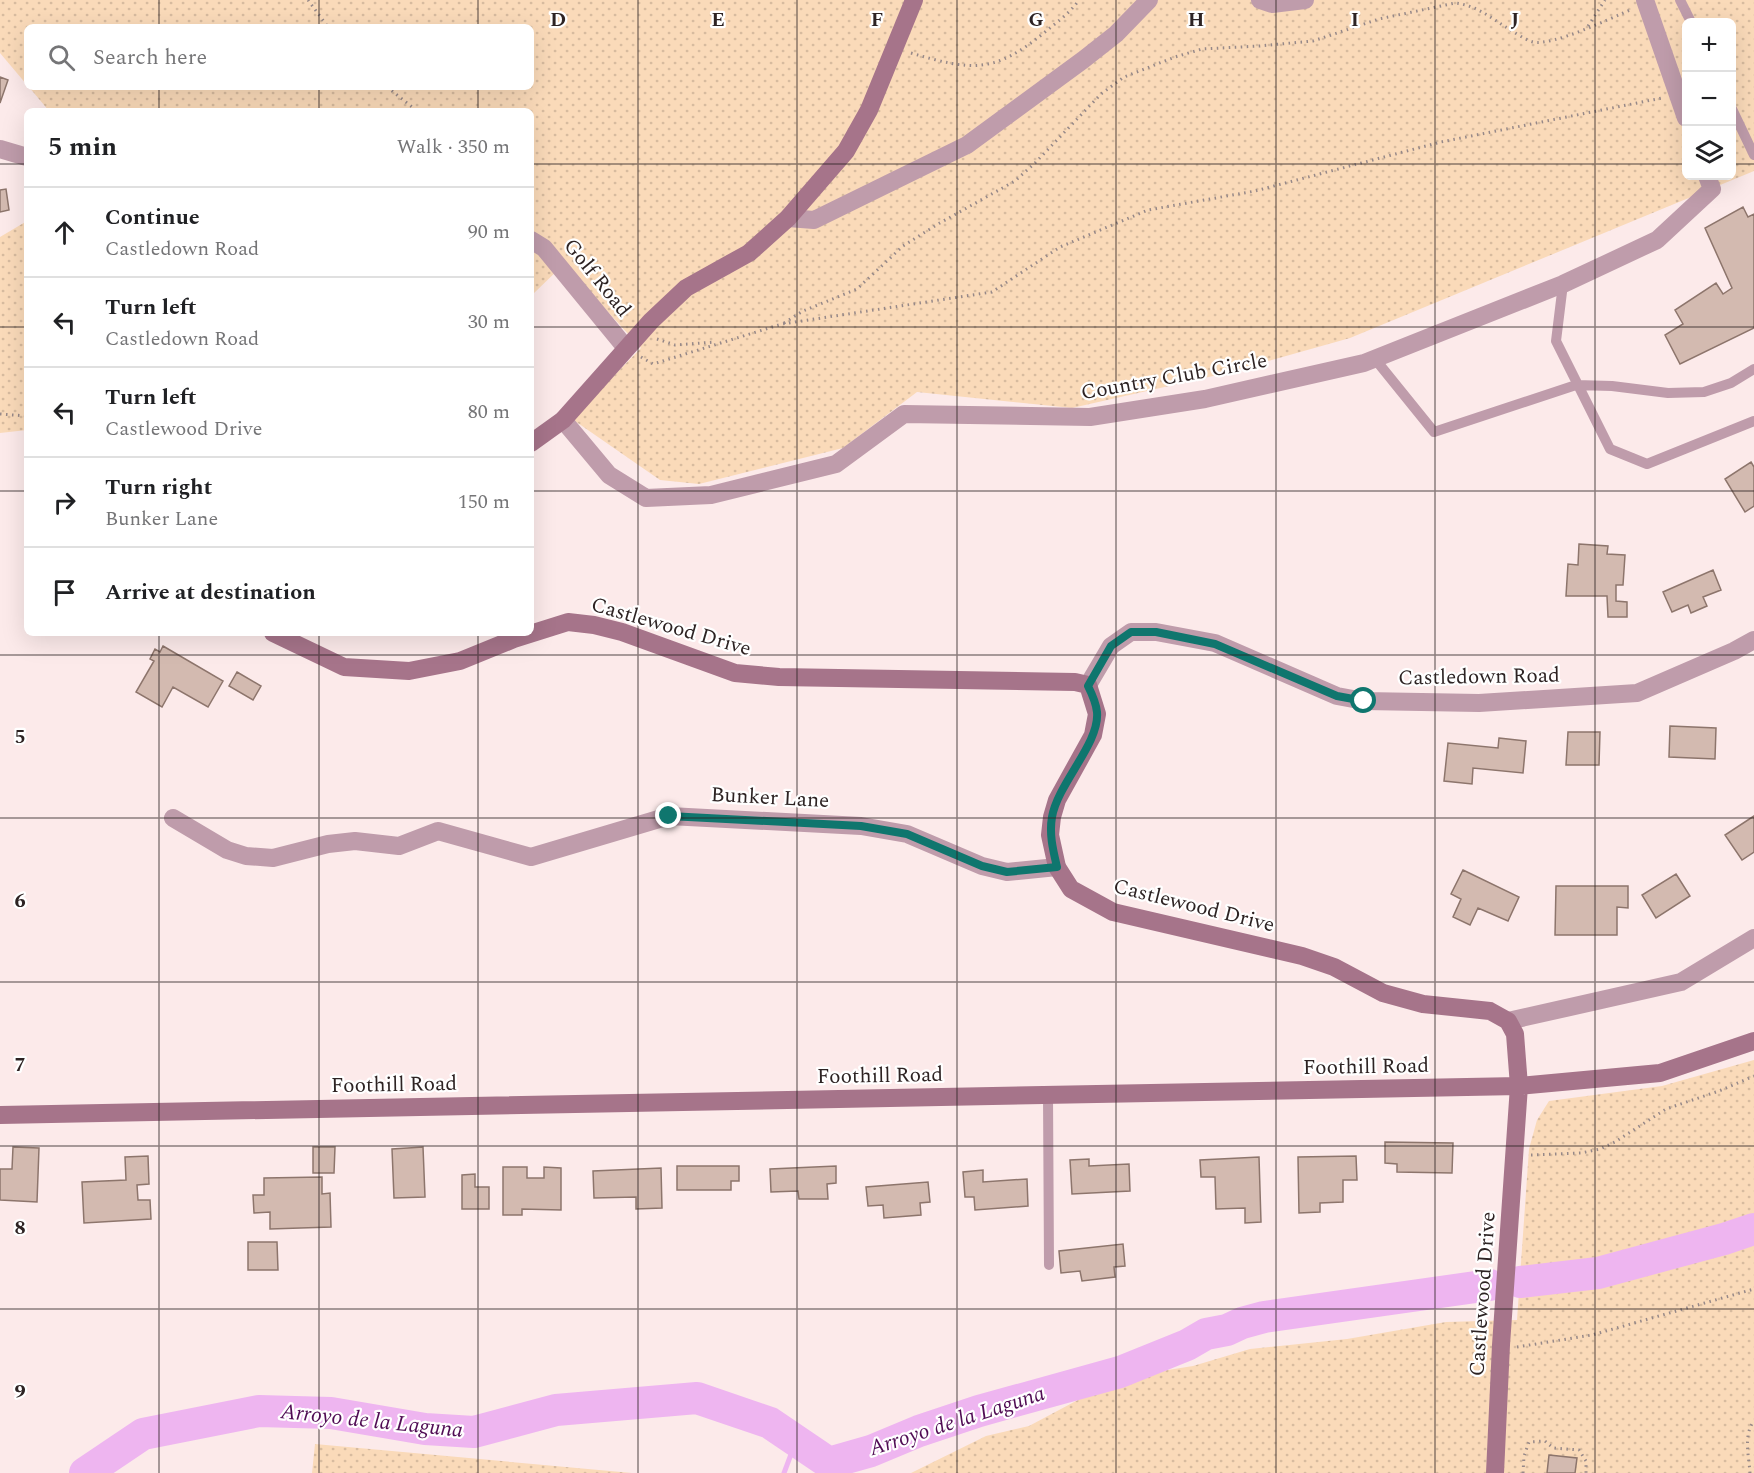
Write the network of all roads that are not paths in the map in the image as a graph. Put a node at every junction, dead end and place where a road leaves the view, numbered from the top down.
1 (914, 0) edge
2 (1149, 0) edge
3 (1260, 0) edge
4 (1305, 0) edge
5 (1680, 0) edge
6 (1645, 2) edge
7 (1688, 18) edge
8 (1682, 106) edge
9 (1736, 119) edge
10 (0, 149) edge
11 (24, 156) edge
12 (1754, 156) edge
13 (1709, 180) edge
14 (788, 218) junction
15 (534, 242) edge
16 (1563, 284) junction
17 (630, 349) junction
18 (1375, 359) junction
19 (1754, 369) edge
20 (1576, 385) junction
21 (563, 420) junction
22 (1754, 421) edge
23 (534, 441) edge
24 (534, 633) edge
25 (279, 636) edge
26 (524, 636) edge
27 (1754, 640) edge
28 (1088, 686) junction
29 (173, 818) dead end
30 (1057, 867) junction
31 (1754, 939) edge
32 (1508, 1021) junction
33 (1754, 1041) edge
34 (1519, 1086) junction
35 (1048, 1095) junction
36 (0, 1115) edge
37 (1049, 1265) dead end
38 (1496, 1473) edge

1 - 14 street
2 - 14 street
3 - 4 street
5 - 7 lane
6 - 8 street
9 - 12 lane
10 - 11 street
13 - 16 street, Country Club Circle
14 - 17 street
15 - 17 street, Golf Road
16 - 18 street, Country Club Circle
16 - 20 lane
17 - 21 street
18 - 20 lane
18 - 21 street, Country Club Circle
19 - 20 lane
20 - 22 lane
21 - 23 street
24 - 28 street, Castlewood Drive
25 - 26 street, Castlewood Drive
27 - 28 street, Castledown Road
28 - 30 street, Castlewood Drive
29 - 30 street, Bunker Lane
30 - 32 street, Castlewood Drive
31 - 32 street
32 - 34 street, Castlewood Drive
33 - 34 street, Foothill Road
34 - 35 street, Foothill Road
34 - 38 street, Castlewood Drive
35 - 36 street, Foothill Road
35 - 37 lane

